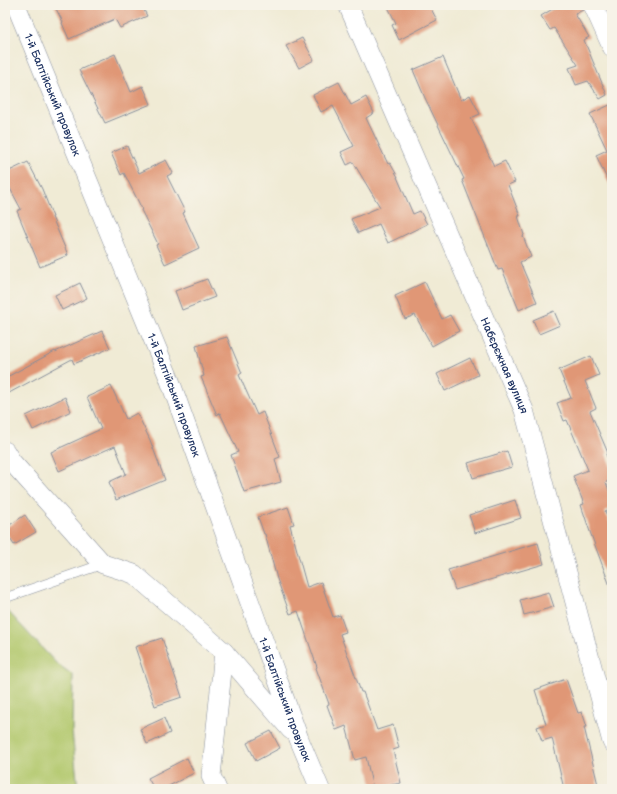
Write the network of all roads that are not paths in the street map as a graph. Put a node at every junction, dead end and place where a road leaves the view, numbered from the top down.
1 (16, 5) edge
2 (348, 5) edge
3 (593, 5) edge
4 (612, 47) edge
5 (5, 451) edge
6 (104, 564) junction
7 (5, 598) edge
8 (224, 652) junction
9 (299, 739) junction
10 (612, 742) edge
11 (217, 789) edge
12 (320, 789) edge

1 - 9 street, 1-й Балтійський провулок
2 - 10 street, Набєрєжная вулиця
3 - 4 street
5 - 6 street
6 - 7 lane
6 - 8 street
8 - 9 street
8 - 11 street
9 - 12 street, 1-й Балтійський провулок

